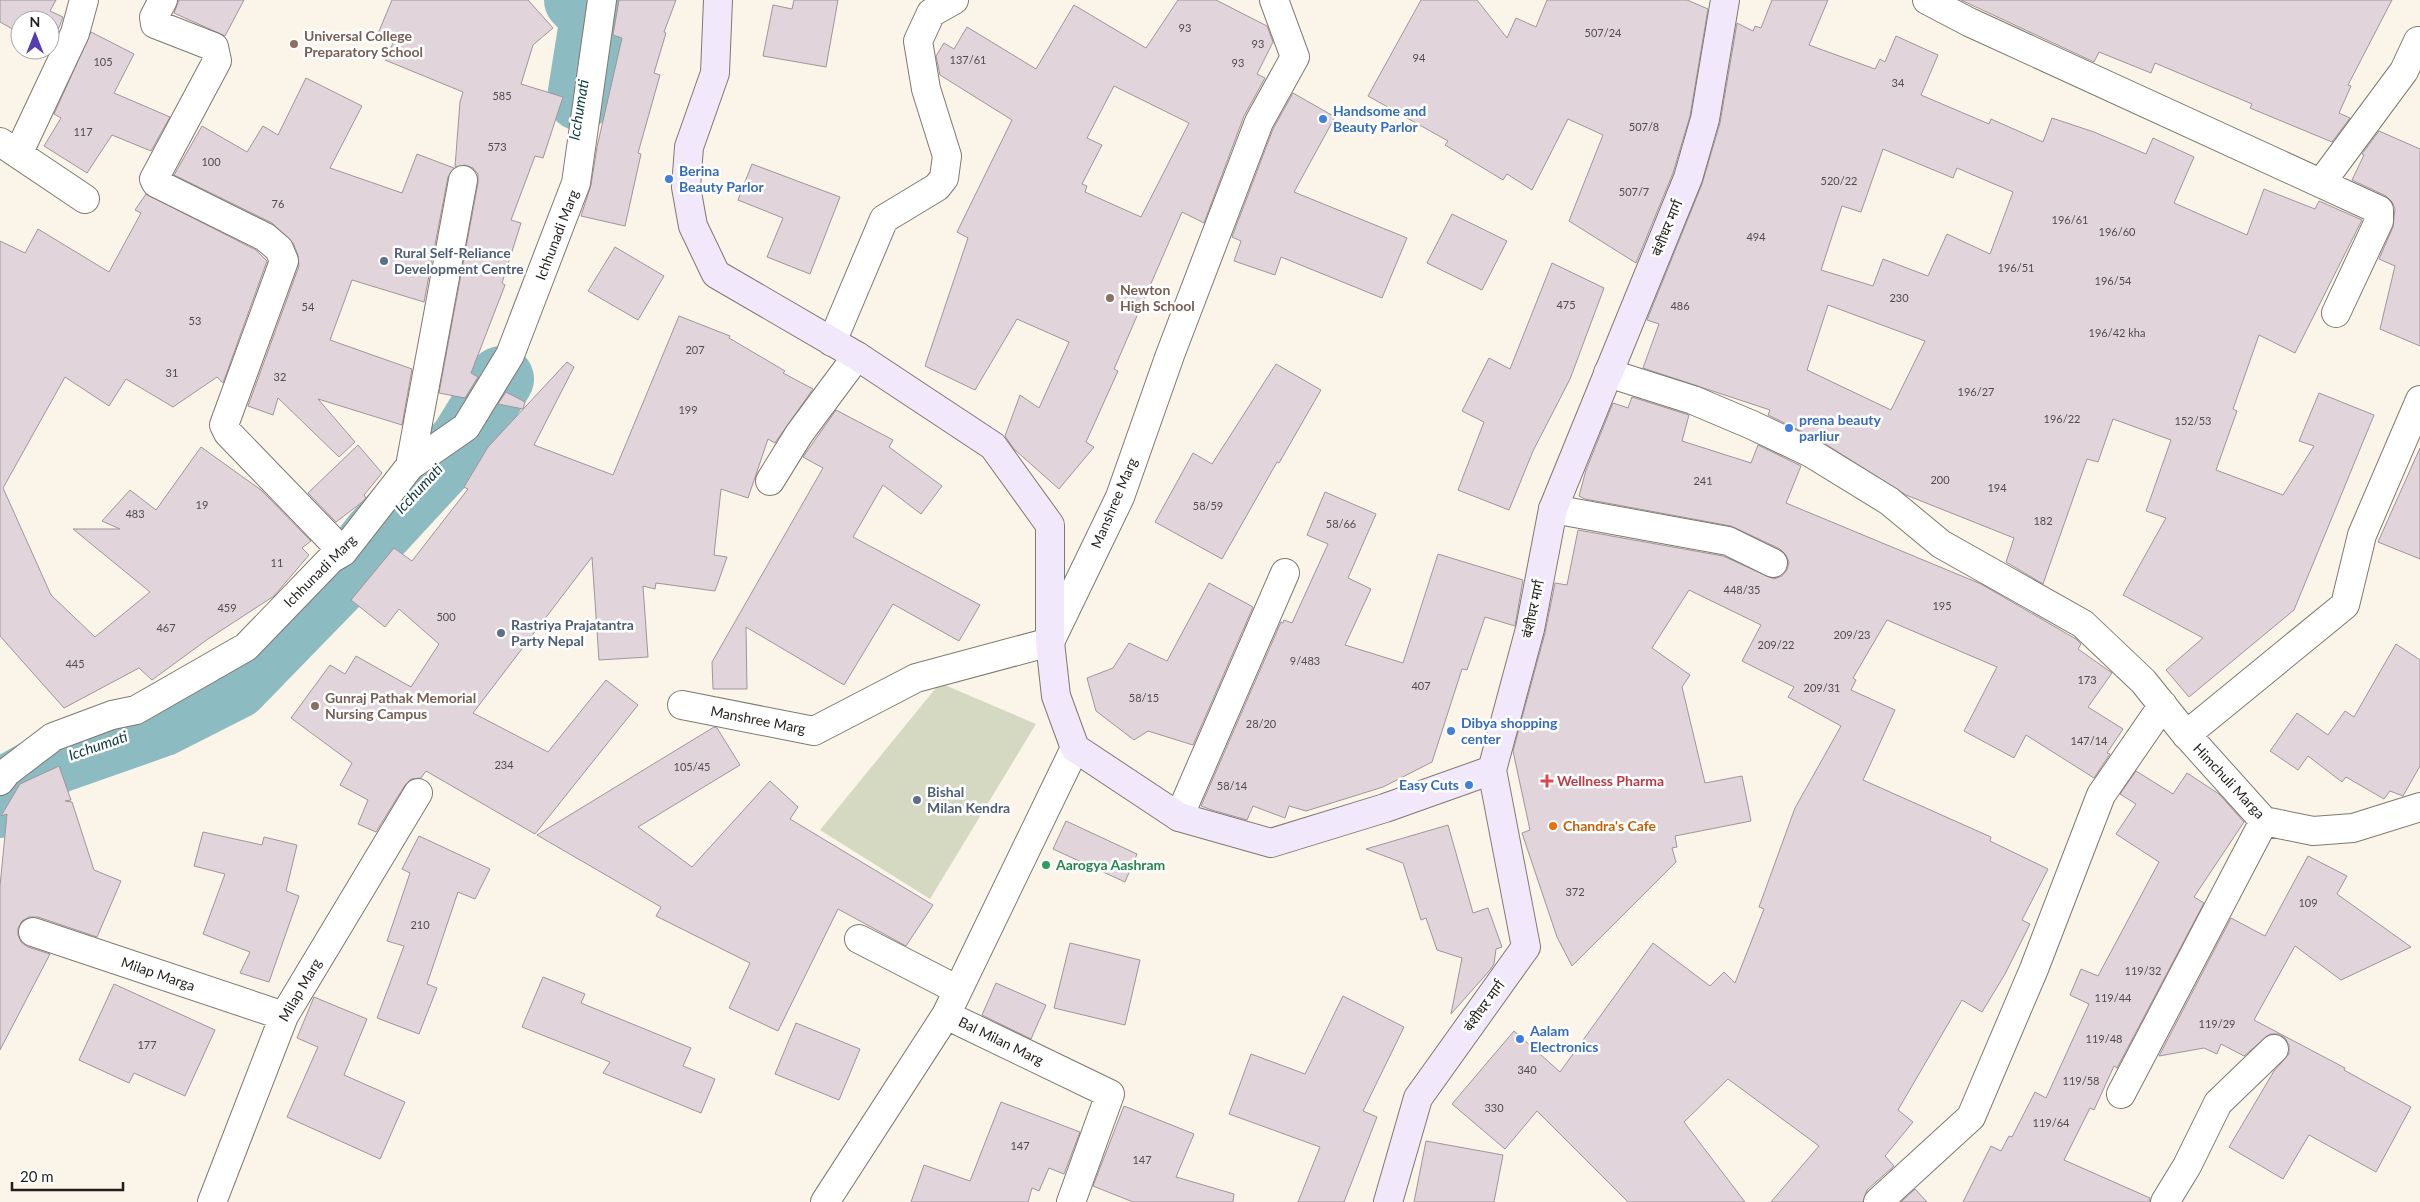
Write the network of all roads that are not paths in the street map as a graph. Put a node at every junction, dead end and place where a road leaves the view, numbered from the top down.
1 (84, 0) edge
2 (163, 0) edge
3 (602, 0) edge
4 (718, 0) edge
5 (954, 0) edge
6 (1274, 0) edge
7 (1725, 0) edge
8 (1927, 0) edge
9 (2418, 41) dead end
10 (9, 148) edge
11 (463, 180) dead end
12 (2321, 183) junction
13 (84, 199) dead end
14 (2336, 313) dead end
15 (832, 342) junction
16 (857, 356) junction
17 (1608, 373) junction
18 (2420, 400) edge
19 (410, 466) junction
20 (770, 480) dead end
21 (1553, 509) junction
22 (343, 552) junction
23 (1773, 564) dead end
24 (1285, 573) dead end
25 (1050, 642) junction
26 (682, 705) dead end
27 (2176, 722) junction
28 (1075, 748) junction
29 (1492, 770) junction
30 (2, 774) edge
31 (418, 793) dead end
32 (2420, 807) edge
33 (1179, 816) junction
34 (2264, 821) junction
35 (33, 932) dead end
36 (859, 939) dead end
37 (958, 990) junction
38 (946, 1015) junction
39 (284, 1016) junction
40 (2274, 1049) dead end
41 (2121, 1094) dead end
42 (212, 1202) edge
43 (825, 1202) edge
44 (1071, 1202) edge
45 (1388, 1202) edge
46 (1878, 1202) edge
47 (2165, 1202) edge

1 - 10 street
2 - 22 street
3 - 19 street, Ichhunadi Marg
4 - 15 street
5 - 15 street
6 - 25 street, Manshree Marg
7 - 17 street, बंशीधर मार्ग
8 - 12 street
9 - 12 street
10 - 13 street
11 - 19 street
12 - 14 street
15 - 16 street
16 - 20 street
16 - 25 street
17 - 21 street, बंशीधर मार्ग
17 - 27 street, Himchuli Marga
18 - 27 street
19 - 22 street, Ichhunadi Marg
21 - 23 street
21 - 29 street, बंशीधर मार्ग
22 - 30 street, Ichhunadi Marg
24 - 33 street
25 - 26 street, Manshree Marg
25 - 28 street
27 - 34 street, Himchuli Marga
27 - 46 street
28 - 33 street
28 - 37 street, Bal Milan Marg
29 - 33 street
29 - 45 street, बंशीधर मार्ग
31 - 39 street, Milap Marg
32 - 34 street, Himchuli Marga
34 - 41 street
35 - 39 street, Milap Marga
36 - 37 street
37 - 38 street, Bal Milan Marg
38 - 43 street
38 - 44 street, Bal Milan Marg
39 - 42 street, Milap Marg
40 - 47 street

